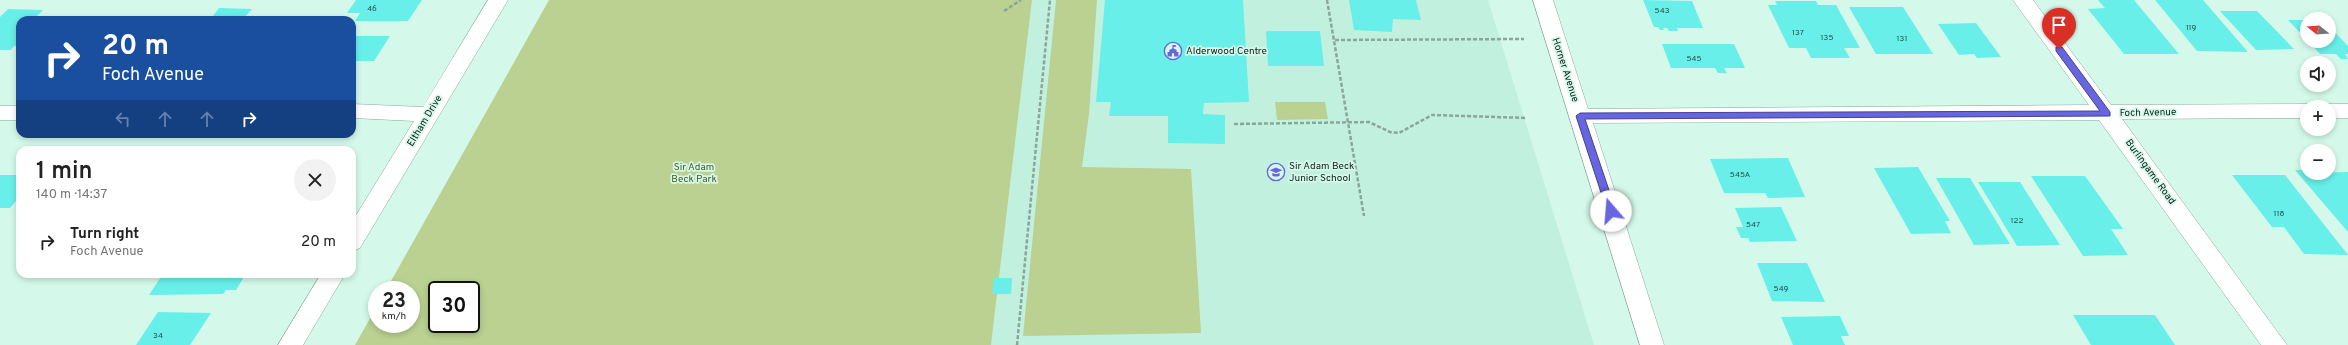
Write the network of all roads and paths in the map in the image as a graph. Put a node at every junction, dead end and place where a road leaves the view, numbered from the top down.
1 (498, 0) edge
2 (1020, 0) edge
3 (1050, 0) edge
4 (1328, 0) edge
5 (1543, 0) edge
6 (2023, 0) edge
7 (1004, 10) dead end
8 (1555, 38) junction
9 (1335, 40) junction
10 (356, 111) edge
11 (2336, 111) edge
12 (2348, 111) edge
13 (2300, 112) edge
14 (0, 113) edge
15 (16, 113) edge
16 (2107, 114) junction
17 (429, 115) junction
18 (1580, 116) junction
19 (1527, 118) dead end
20 (1350, 122) junction
21 (1234, 124) dead end
22 (1364, 216) dead end
23 (356, 235) edge
24 (331, 278) edge
25 (290, 345) edge
26 (1017, 345) edge
27 (1652, 345) edge
28 (2275, 345) edge

1 - 17 street, Eltham Drive
2 - 7 path
3 - 26 path
4 - 9 path
5 - 8 street, Horner Avenue
6 - 16 street, Burlingame Road
8 - 9 path
8 - 18 street, Horner Avenue
9 - 20 path
10 - 17 street
11 - 12 street
13 - 16 street, Foch Avenue
14 - 15 street
16 - 18 street, Foch Avenue
16 - 28 street, Burlingame Road
17 - 23 street, Eltham Drive
18 - 27 street, Horner Avenue
19 - 20 path
20 - 21 path
20 - 22 path
24 - 25 street

